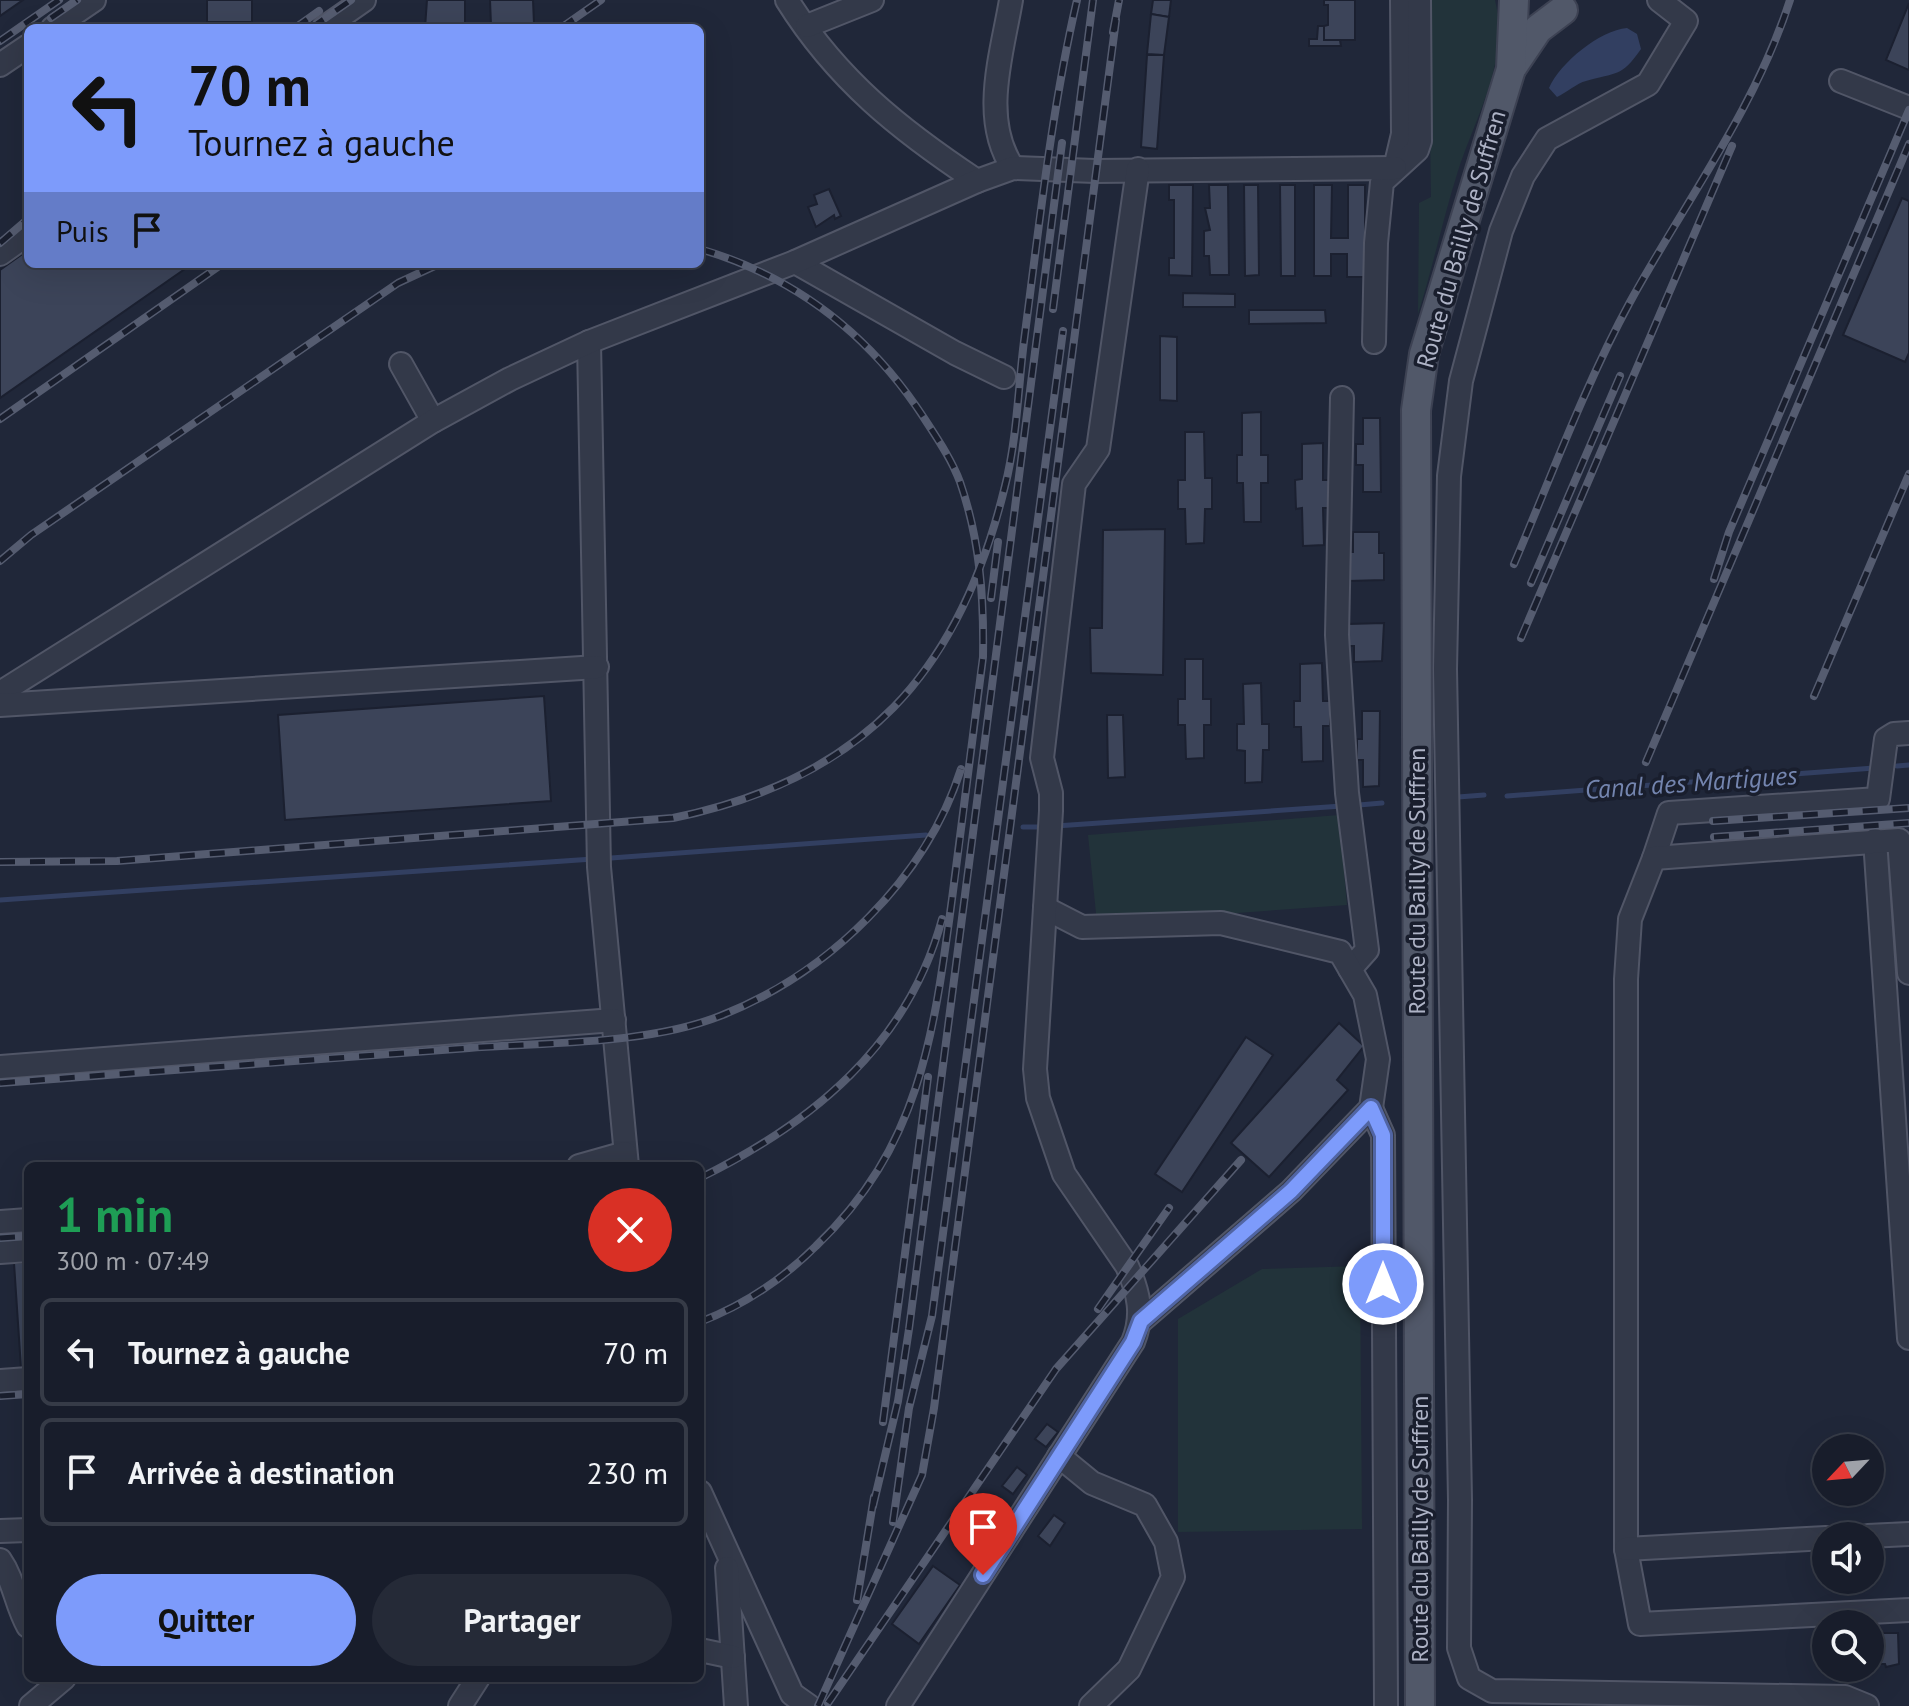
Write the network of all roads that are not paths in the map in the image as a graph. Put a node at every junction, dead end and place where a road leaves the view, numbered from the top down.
1 (364, 0) edge
2 (787, 0) edge
3 (872, 0) edge
4 (1011, 0) edge
5 (1402, 0) edge
6 (1411, 0) edge
7 (1419, 0) edge
8 (1516, 0) edge
9 (1670, 3) edge
10 (1572, 5) edge
11 (84, 10) edge
12 (60, 24) edge
13 (330, 24) edge
14 (807, 26) junction
15 (24, 49) edge
16 (0, 65) edge
17 (1511, 69) junction
18 (1841, 81) dead end
19 (1909, 108) edge
20 (1013, 168) junction
21 (1395, 168) junction
22 (1138, 169) junction
23 (977, 181) junction
24 (24, 237) edge
25 (0, 254) edge
26 (795, 262) junction
27 (589, 342) junction
28 (1374, 342) dead end
29 (401, 364) dead end
30 (1004, 377) dead end
31 (1342, 398) dead end
32 (433, 421) junction
33 (597, 667) junction
34 (0, 693) edge
35 (0, 705) edge
36 (1909, 733) edge
37 (1875, 840) junction
38 (1654, 858) junction
39 (1045, 908) junction
40 (1350, 969) junction
41 (1909, 973) edge
42 (614, 1020) junction
43 (0, 1067) edge
44 (1371, 1108) junction
45 (626, 1159) edge
46 (606, 1162) edge
47 (24, 1220) edge
48 (0, 1222) edge
49 (24, 1250) edge
50 (0, 1252) edge
51 (1141, 1321) junction
52 (1909, 1338) edge
53 (24, 1379) edge
54 (0, 1381) edge
55 (1059, 1456) junction
56 (704, 1501) edge
57 (24, 1530) edge
58 (0, 1531) edge
59 (1909, 1534) edge
60 (1884, 1535) edge
61 (1812, 1539) edge
62 (1626, 1549) junction
63 (726, 1553) junction
64 (0, 1560) edge
65 (1909, 1610) edge
66 (24, 1618) edge
67 (704, 1651) edge
68 (733, 1657) junction
69 (59, 1682) edge
70 (475, 1682) edge
71 (1497, 1698) edge
72 (1564, 1700) edge
73 (31, 1706) edge
74 (460, 1706) edge
75 (736, 1706) edge
76 (809, 1706) edge
77 (898, 1706) edge
78 (1091, 1706) edge
79 (1386, 1706) edge
80 (1420, 1706) edge
81 (1867, 1706) edge

1 - 13 street
2 - 14 street
3 - 14 street
4 - 20 street
5 - 21 street
6 - 21 street
7 - 21 street
8 - 10 main road
8 - 17 main road, Route du Bailly de Suffren
9 - 71 street
10 - 17 main road, Route du Bailly de Suffren
11 - 12 street
14 - 23 street
15 - 16 street
17 - 80 main road, Route du Bailly de Suffren
18 - 19 street
20 - 22 street
20 - 23 street
21 - 22 street
21 - 28 street
22 - 39 street
23 - 26 street
24 - 25 street
26 - 27 street
26 - 30 street
27 - 32 street
27 - 33 street
29 - 32 street
31 - 40 street
32 - 34 street
33 - 35 street
33 - 42 street
36 - 38 street
37 - 38 street
37 - 41 street
37 - 52 street
38 - 62 street
39 - 40 street
39 - 51 street
40 - 44 street
42 - 43 street
42 - 45 street
44 - 51 street
44 - 79 street
45 - 46 street
47 - 48 street
49 - 50 street
51 - 55 street
53 - 54 street
55 - 77 street
55 - 78 street
56 - 63 street
57 - 58 street
59 - 60 street
61 - 62 street
62 - 65 street
63 - 68 street
63 - 76 street
64 - 66 street
67 - 68 street
68 - 75 street
69 - 73 street
70 - 74 street
71 - 72 street
72 - 81 street

